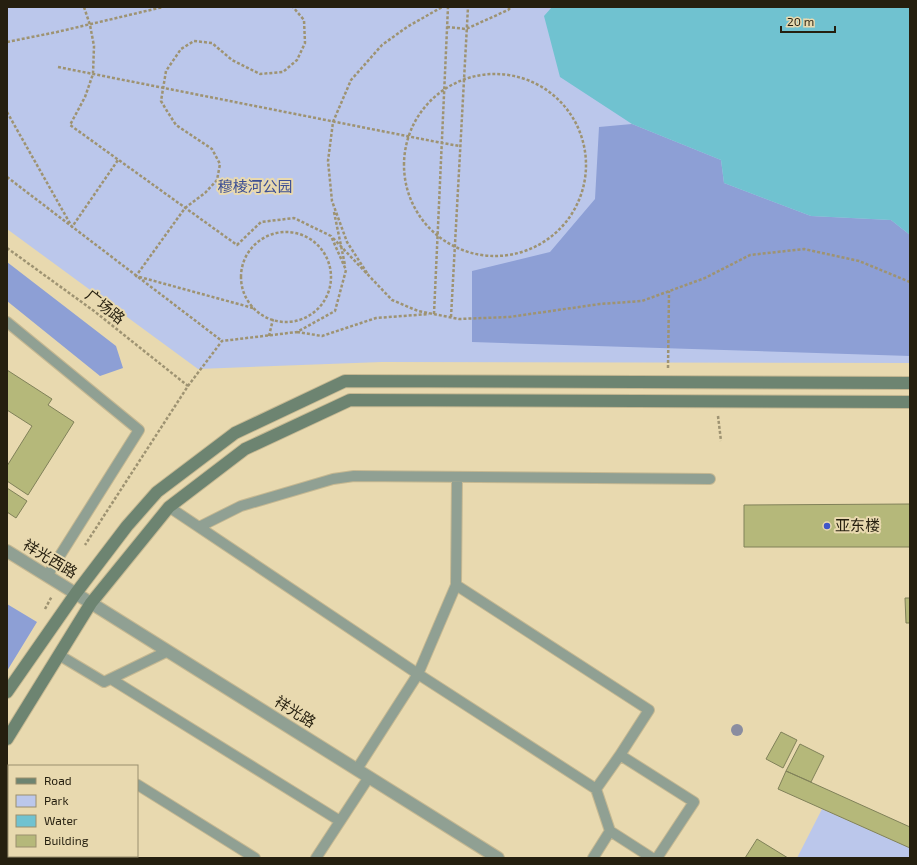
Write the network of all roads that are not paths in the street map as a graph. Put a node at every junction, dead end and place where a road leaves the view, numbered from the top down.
1 (7, 322) edge
2 (910, 383) edge
3 (910, 402) edge
4 (457, 477) junction
5 (710, 479) dead end
6 (169, 507) junction
7 (199, 527) junction
8 (7, 551) edge
9 (47, 576) junction
10 (456, 585) junction
11 (76, 593) junction
12 (91, 603) junction
13 (168, 651) junction
14 (59, 655) junction
15 (418, 674) junction
16 (111, 679) junction
17 (7, 692) edge
18 (7, 739) edge
19 (620, 755) junction
20 (357, 769) junction
21 (368, 776) junction
22 (138, 786) edge
23 (596, 789) junction
24 (340, 822) junction
25 (610, 831) junction
26 (254, 858) edge
27 (316, 858) edge
28 (498, 858) edge
29 (593, 858) edge
30 (652, 858) edge
31 (657, 858) edge

1 - 9 lane
2 - 11 main road
3 - 6 main road
4 - 5 lane
4 - 7 lane
4 - 10 lane
6 - 7 lane
6 - 12 main road
7 - 15 lane
8 - 9 street, 祥光西路
9 - 11 street, 祥光西路
10 - 15 lane
10 - 19 lane
11 - 12 street, 祥光路
11 - 17 main road
12 - 13 street, 祥光路
12 - 14 main road
13 - 16 lane
13 - 20 street, 祥光路
14 - 16 lane
14 - 18 main road
15 - 20 lane
15 - 23 lane
16 - 24 lane
19 - 23 lane
19 - 31 lane
20 - 21 street, 祥光路
21 - 24 lane
21 - 28 street, 祥光路
22 - 26 lane
23 - 25 lane
24 - 27 lane
25 - 29 lane
25 - 30 lane

